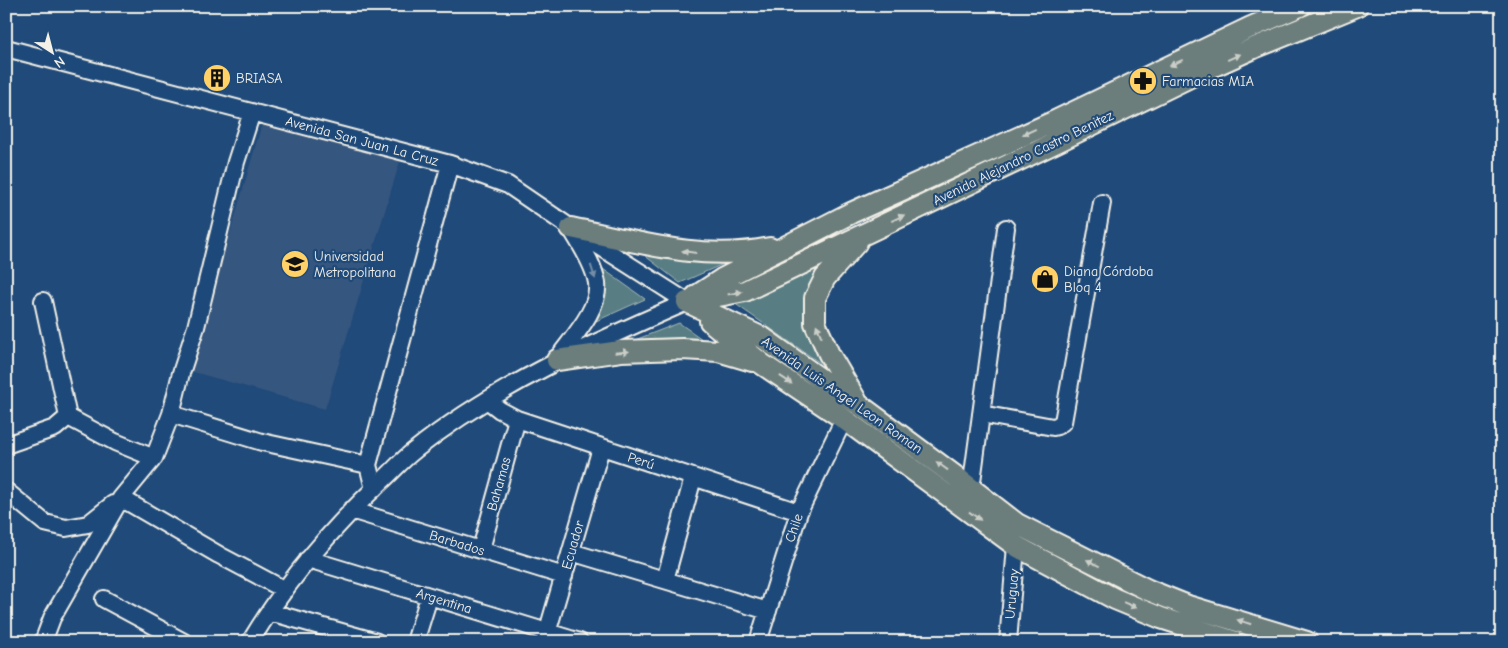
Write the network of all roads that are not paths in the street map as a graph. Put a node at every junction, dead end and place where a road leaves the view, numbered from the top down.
1 (1300, 6) edge
2 (1357, 6) edge
3 (8, 54) edge
4 (252, 112) junction
5 (450, 164) junction
6 (1102, 203) dead end
7 (572, 228) junction
8 (1006, 228) dead end
9 (864, 234) junction
10 (789, 244) junction
11 (43, 301) dead end
12 (687, 302) junction
13 (556, 360) junction
14 (762, 364) junction
15 (487, 400) junction
16 (858, 404) junction
17 (171, 414) junction
18 (981, 414) junction
19 (68, 417) junction
20 (844, 419) junction
21 (517, 420) junction
22 (6, 445) edge
23 (601, 448) junction
24 (154, 458) junction
25 (368, 465) junction
26 (693, 478) junction
27 (374, 489) junction
28 (971, 489) junction
29 (6, 490) edge
30 (120, 498) junction
31 (351, 510) junction
32 (799, 512) junction
33 (1016, 546) junction
34 (481, 550) junction
35 (570, 552) junction
36 (308, 559) junction
37 (564, 576) junction
38 (665, 580) junction
39 (286, 590) junction
40 (429, 597) junction
41 (104, 599) dead end
42 (768, 611) junction
43 (270, 612) junction
44 (546, 637) edge
45 (357, 638) edge
46 (43, 642) edge
47 (184, 642) edge
48 (250, 642) edge
49 (377, 642) edge
50 (415, 642) edge
51 (580, 642) edge
52 (758, 642) edge
53 (1008, 642) edge
54 (1236, 642) edge
55 (1307, 642) edge

1 -> 10 main road, Avenida Alejandro Castro Benitez
9 -> 2 main road, Avenida Alejandro Castro Benitez
3 - 4 street, Avenida San Juan La Cruz
4 - 5 street, Avenida San Juan La Cruz
4 - 17 street
5 - 7 street, Avenida San Juan La Cruz
5 - 25 street
6 - 18 street
10 -> 7 main road
7 - 12 street, Avenida San Juan La Cruz
7 -> 13 street
8 - 18 street
12 -> 9 main road, Avenida Alejandro Castro Benitez
16 -> 9 main road
10 - 12 main road, Avenida Alejandro Castro Benitez
11 - 19 street
12 - 13 street, Avenida Alejandro Castro Benitez
12 - 14 main road, Avenida Luis Angel Leon Roman
12 - 16 main road, Avenida Luis Angel Leon Roman
13 -> 14 main road
13 - 15 street, Avenida Alejandro Castro Benitez
14 -> 20 main road, Avenida Luis Angel Leon Roman
15 - 21 street, Perú
15 - 27 street, Avenida Alejandro Castro Benitez
28 -> 16 main road, Avenida Luis Angel Leon Roman
17 - 24 street
17 - 25 street
18 - 28 street
19 - 22 street
19 - 24 street
20 - 32 street, Chile
20 -> 33 main road, Avenida Luis Angel Leon Roman
21 - 23 street, Perú
21 - 34 street, Bahamas
23 - 26 street, Perú
23 - 35 street, Ecuador
24 - 30 street
25 - 27 street
26 - 32 street, Perú
26 - 38 street
27 - 31 street, Avenida Alejandro Castro Benitez
55 -> 28 main road, Avenida Luis Angel Leon Roman
29 - 30 street
30 - 39 street
30 - 46 street
31 - 34 street, Barbados
31 - 36 street, Avenida Alejandro Castro Benitez
32 - 42 street, Chile
33 - 53 street, Uruguay
33 -> 54 main road, Avenida Luis Angel Leon Roman
34 - 37 street, Barbados
35 - 37 street, Ecuador
35 - 38 street
36 - 39 street, Avenida Alejandro Castro Benitez
36 - 40 street, Argentina
37 - 44 street, Ecuador
38 - 42 street
39 - 43 street, Avenida Alejandro Castro Benitez
40 - 44 street, Argentina
40 - 50 street
41 - 47 street
42 - 52 street, Chile
43 - 45 street
43 - 48 street, Avenida Alejandro Castro Benitez
44 - 51 street, Argentina
45 - 49 street

